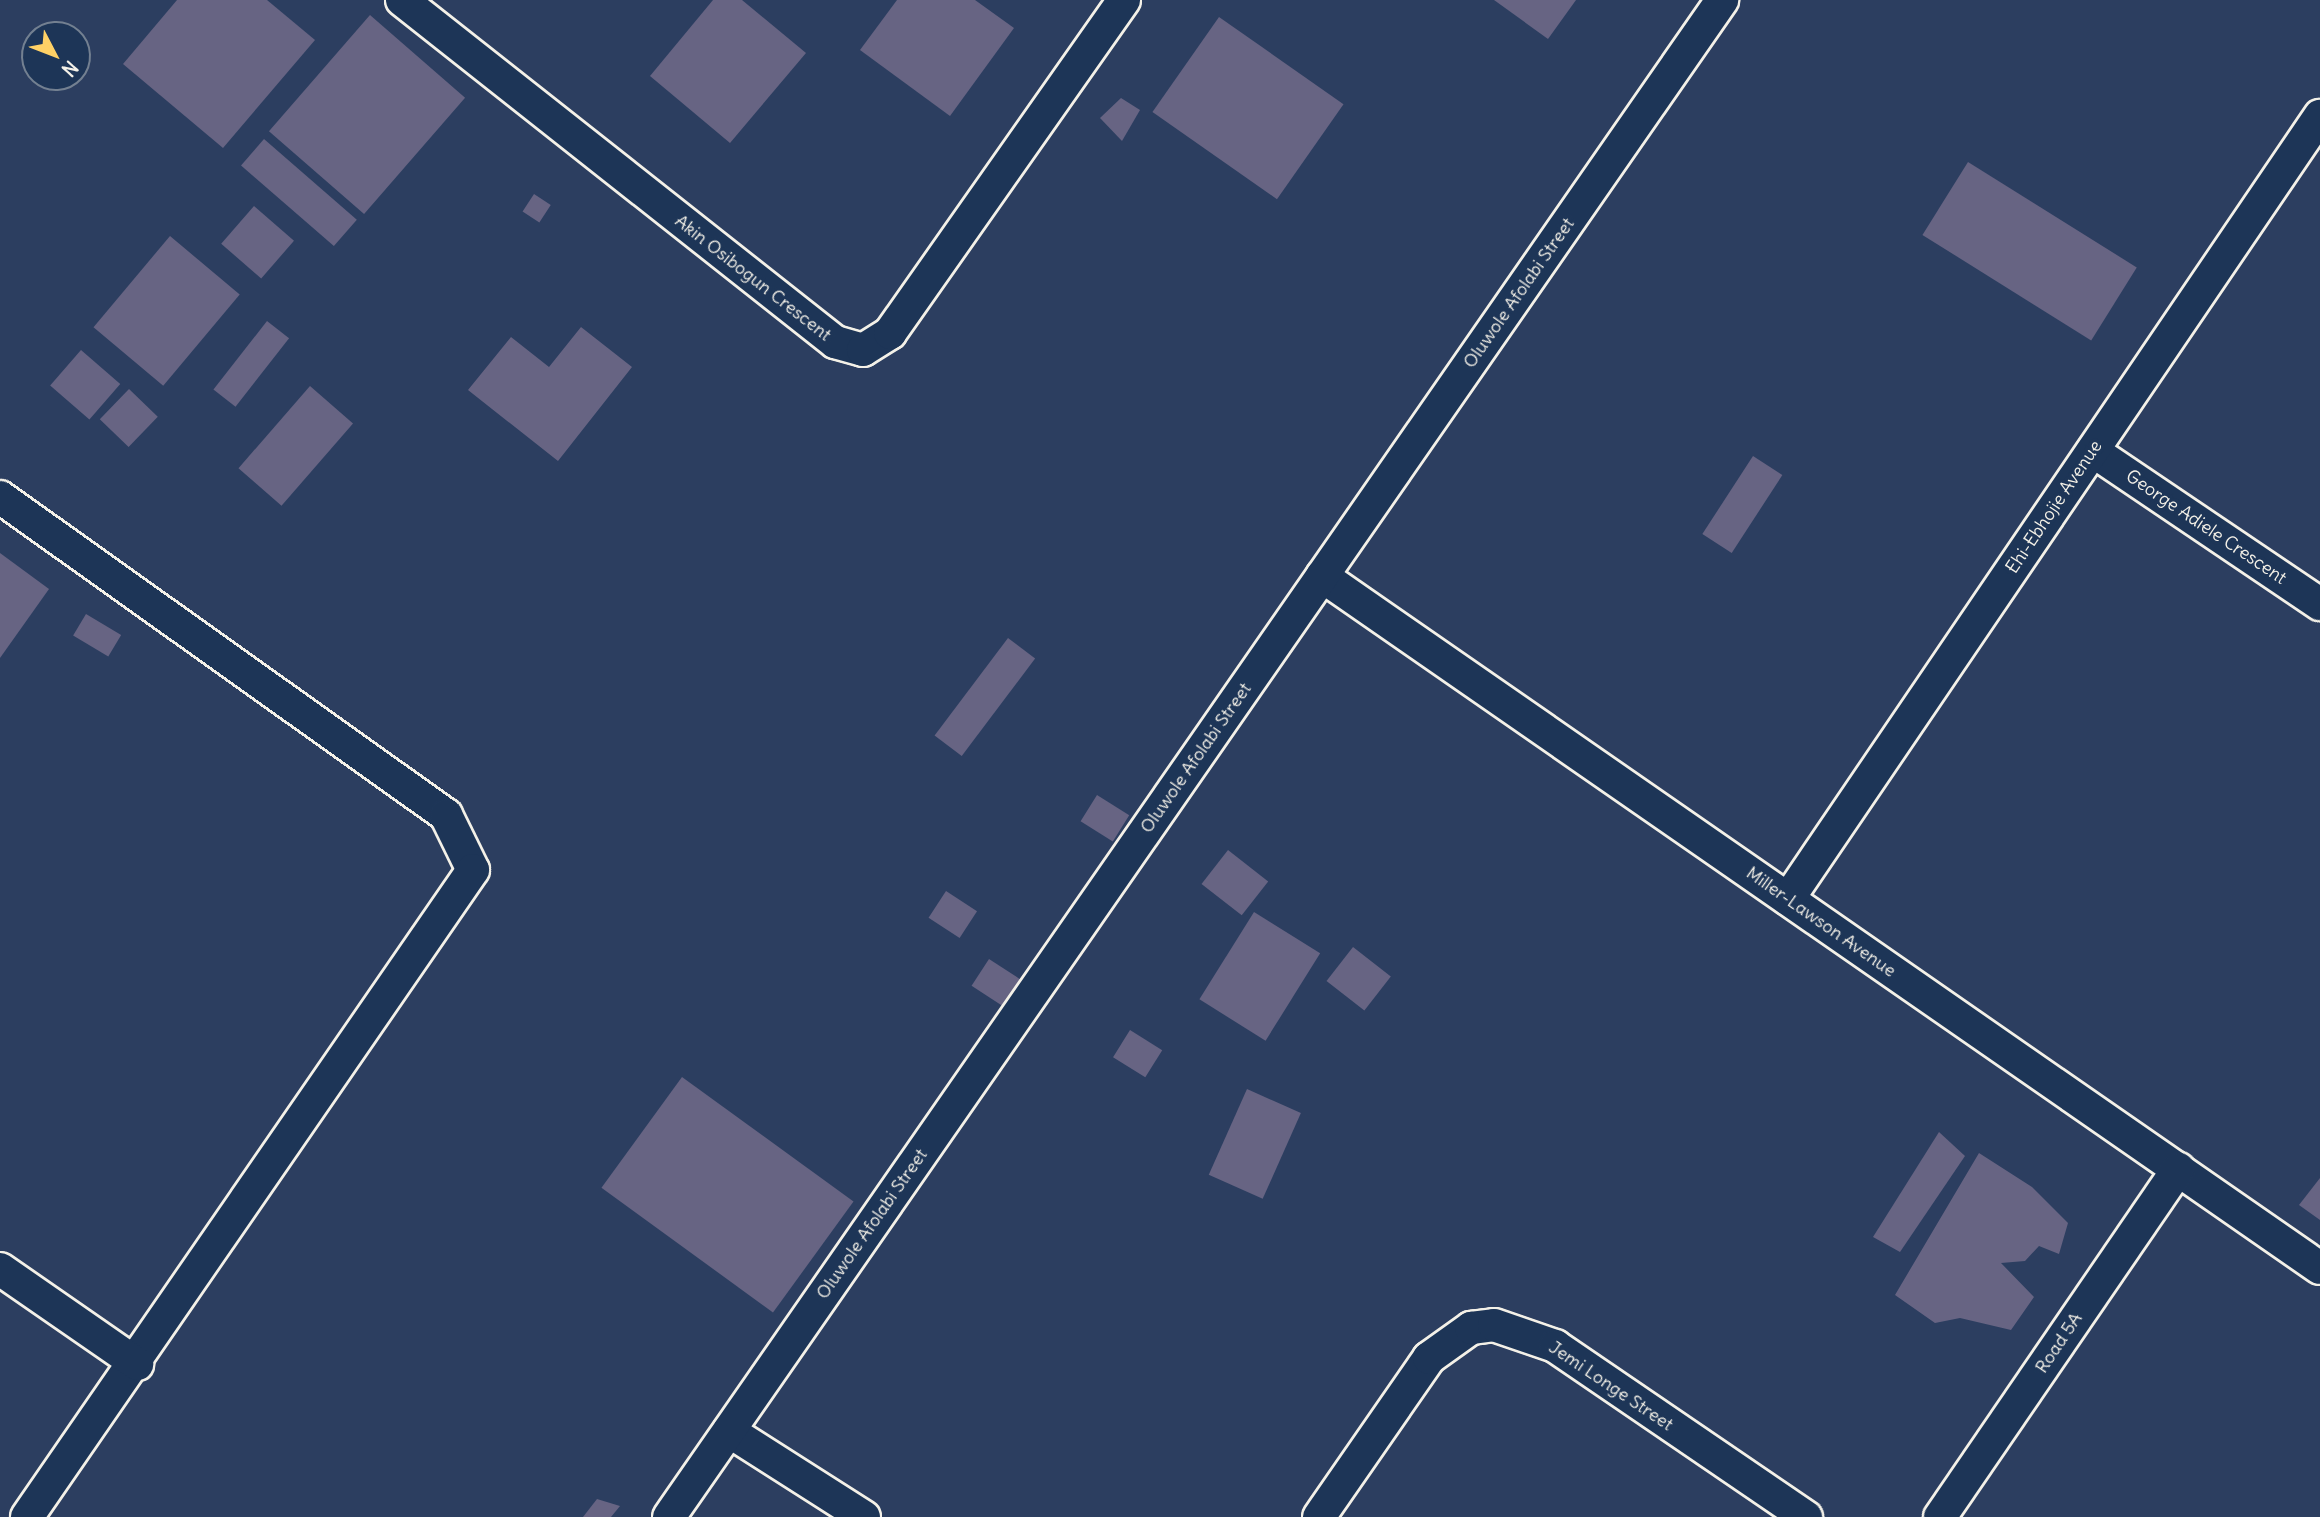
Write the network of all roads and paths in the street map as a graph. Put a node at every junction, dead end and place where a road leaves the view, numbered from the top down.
1 (402, 0) edge
2 (1722, 0) edge
3 (1116, 3) edge
4 (2320, 116) edge
5 (2093, 451) junction
6 (0, 497) edge
7 (1322, 576) junction
8 (2320, 604) edge
9 (1788, 899) junction
10 (2178, 1169) junction
11 (2320, 1268) edge
12 (0, 1269) edge
13 (137, 1364) junction
14 (729, 1431) junction
15 (27, 1517) edge
16 (669, 1517) edge
17 (864, 1517) edge
18 (1319, 1517) edge
19 (1806, 1517) edge
20 (1940, 1517) edge

1 - 3 street, Akin Osibogun Crescent
2 - 7 street, Oluwole Afolabi Street
4 - 5 street, Ehi-Ebhojie Avenue
5 - 8 street, George Adiele Crescent
5 - 9 street, Ehi-Ebhojie Avenue
6 - 13 street
7 - 9 street, Miller-Lawson Avenue
7 - 14 street, Oluwole Afolabi Street
9 - 10 street, Miller-Lawson Avenue
10 - 11 street, Miller-Lawson Avenue
10 - 20 street, Road 5A
12 - 13 street
13 - 15 street
14 - 16 street, Oluwole Afolabi Street
14 - 17 street
18 - 19 street, Jemi Longe Street

